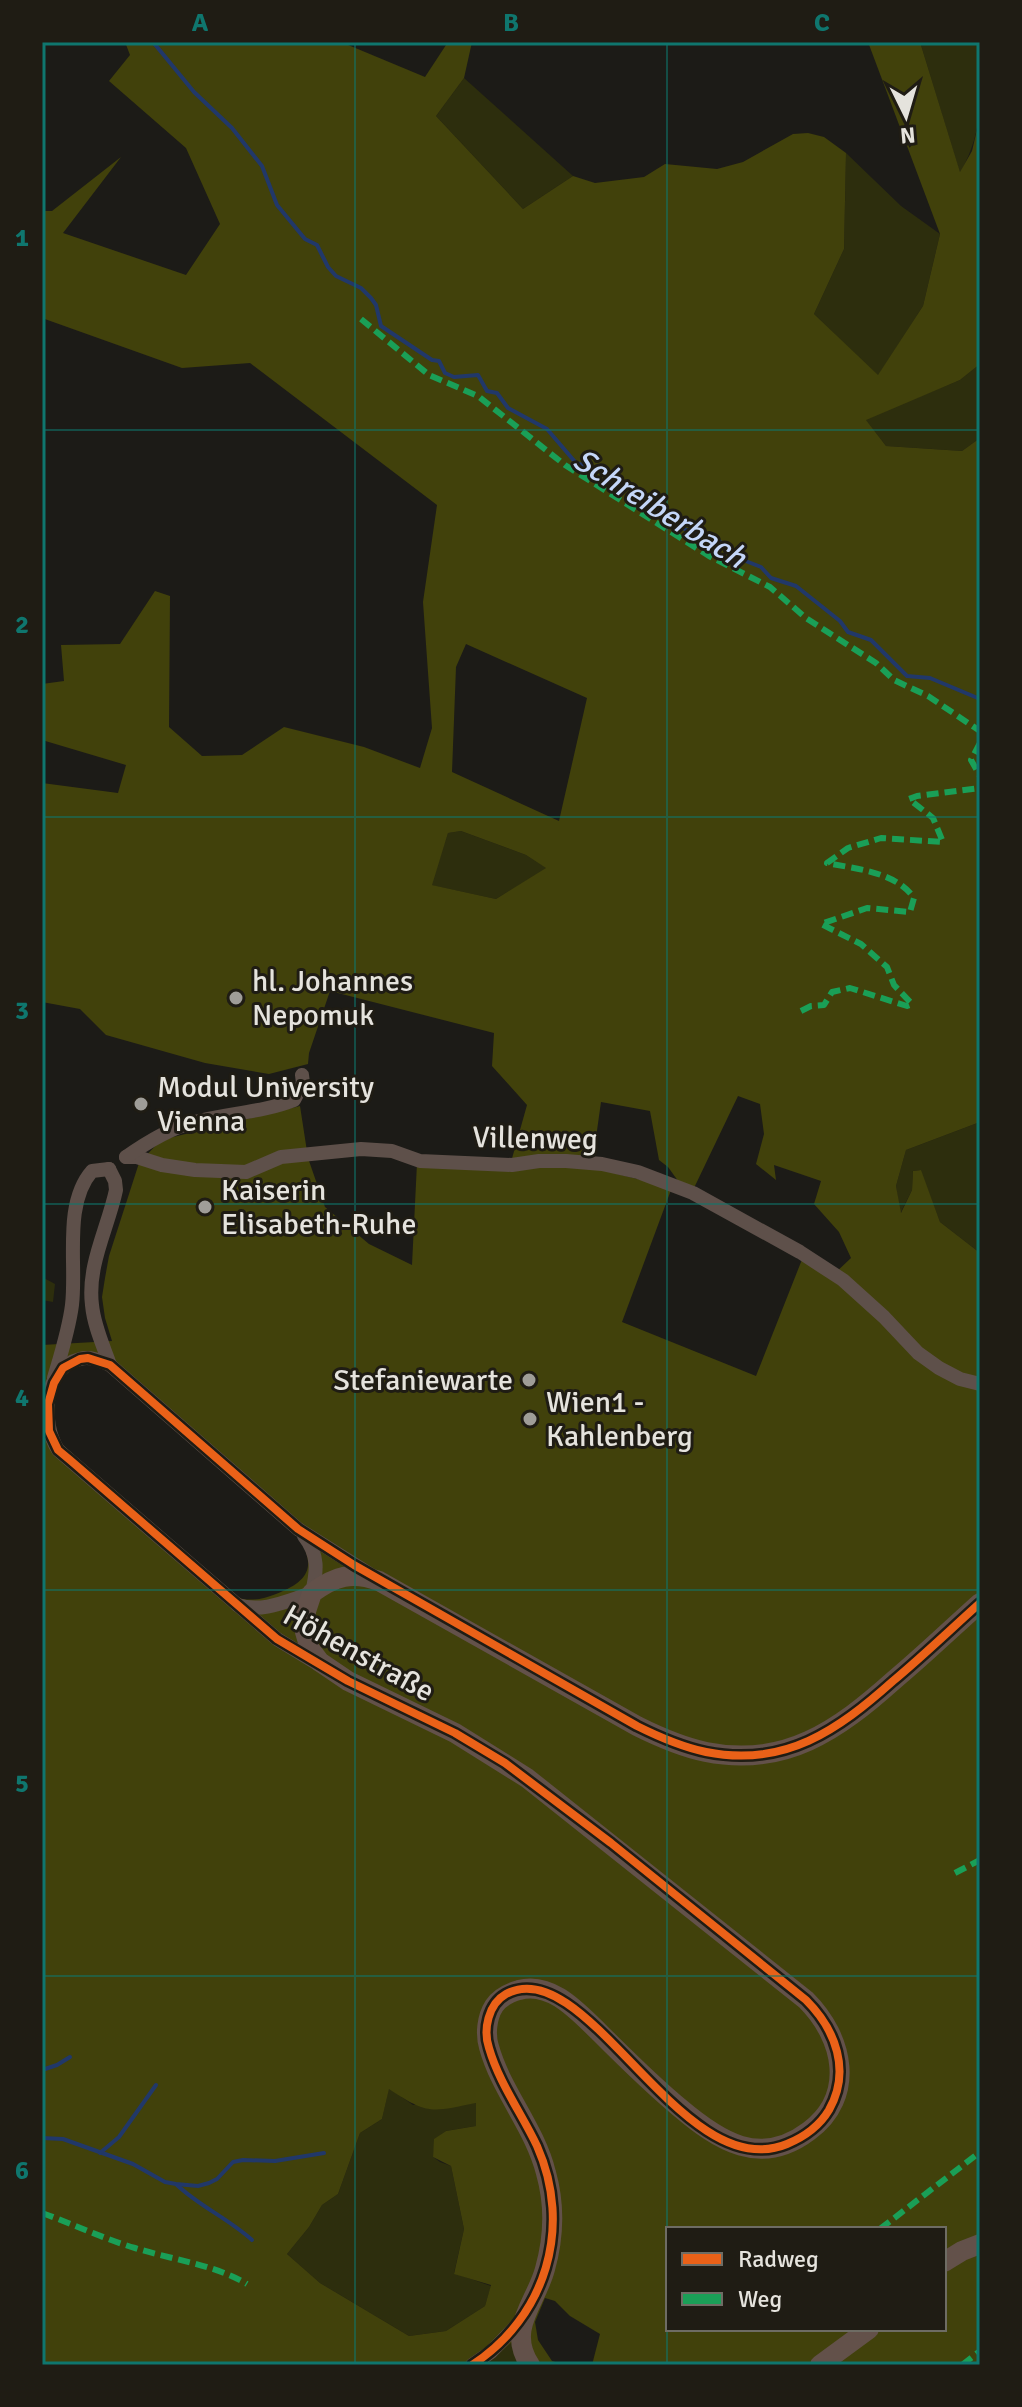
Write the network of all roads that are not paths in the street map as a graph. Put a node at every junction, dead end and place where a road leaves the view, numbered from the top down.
1 (302, 1075) dead end
2 (126, 1157) junction
3 (109, 1169) junction
4 (110, 1365) junction
5 (980, 1384) edge
6 (49, 1396) junction
7 (298, 1529) junction
8 (399, 1591) junction
9 (312, 1593) junction
10 (980, 1603) edge
11 (236, 1604) junction
12 (332, 1671) junction
13 (980, 2244) edge
14 (946, 2261) edge
15 (523, 2319) junction
16 (866, 2331) edge
17 (472, 2365) edge
18 (530, 2365) edge
19 (820, 2365) edge

1 - 2 street
2 - 3 street
2 - 5 street, Villenweg
3 - 4 street
3 - 6 street, Höhenstraße
4 - 6 street
4 - 7 street, Höhenstraße
6 - 11 street, Höhenstraße
7 - 8 street, Höhenstraße
7 - 9 street, Höhenstraße
8 - 9 street, Höhenstraße
8 - 10 street, Höhenstraße
9 - 11 street, Höhenstraße
9 - 12 street, Höhenstraße
11 - 12 street, Höhenstraße
12 - 15 street, Höhenstraße
13 - 14 street
15 - 17 street, Höhenstraße
15 - 18 street, Höhenstraße
16 - 19 street

